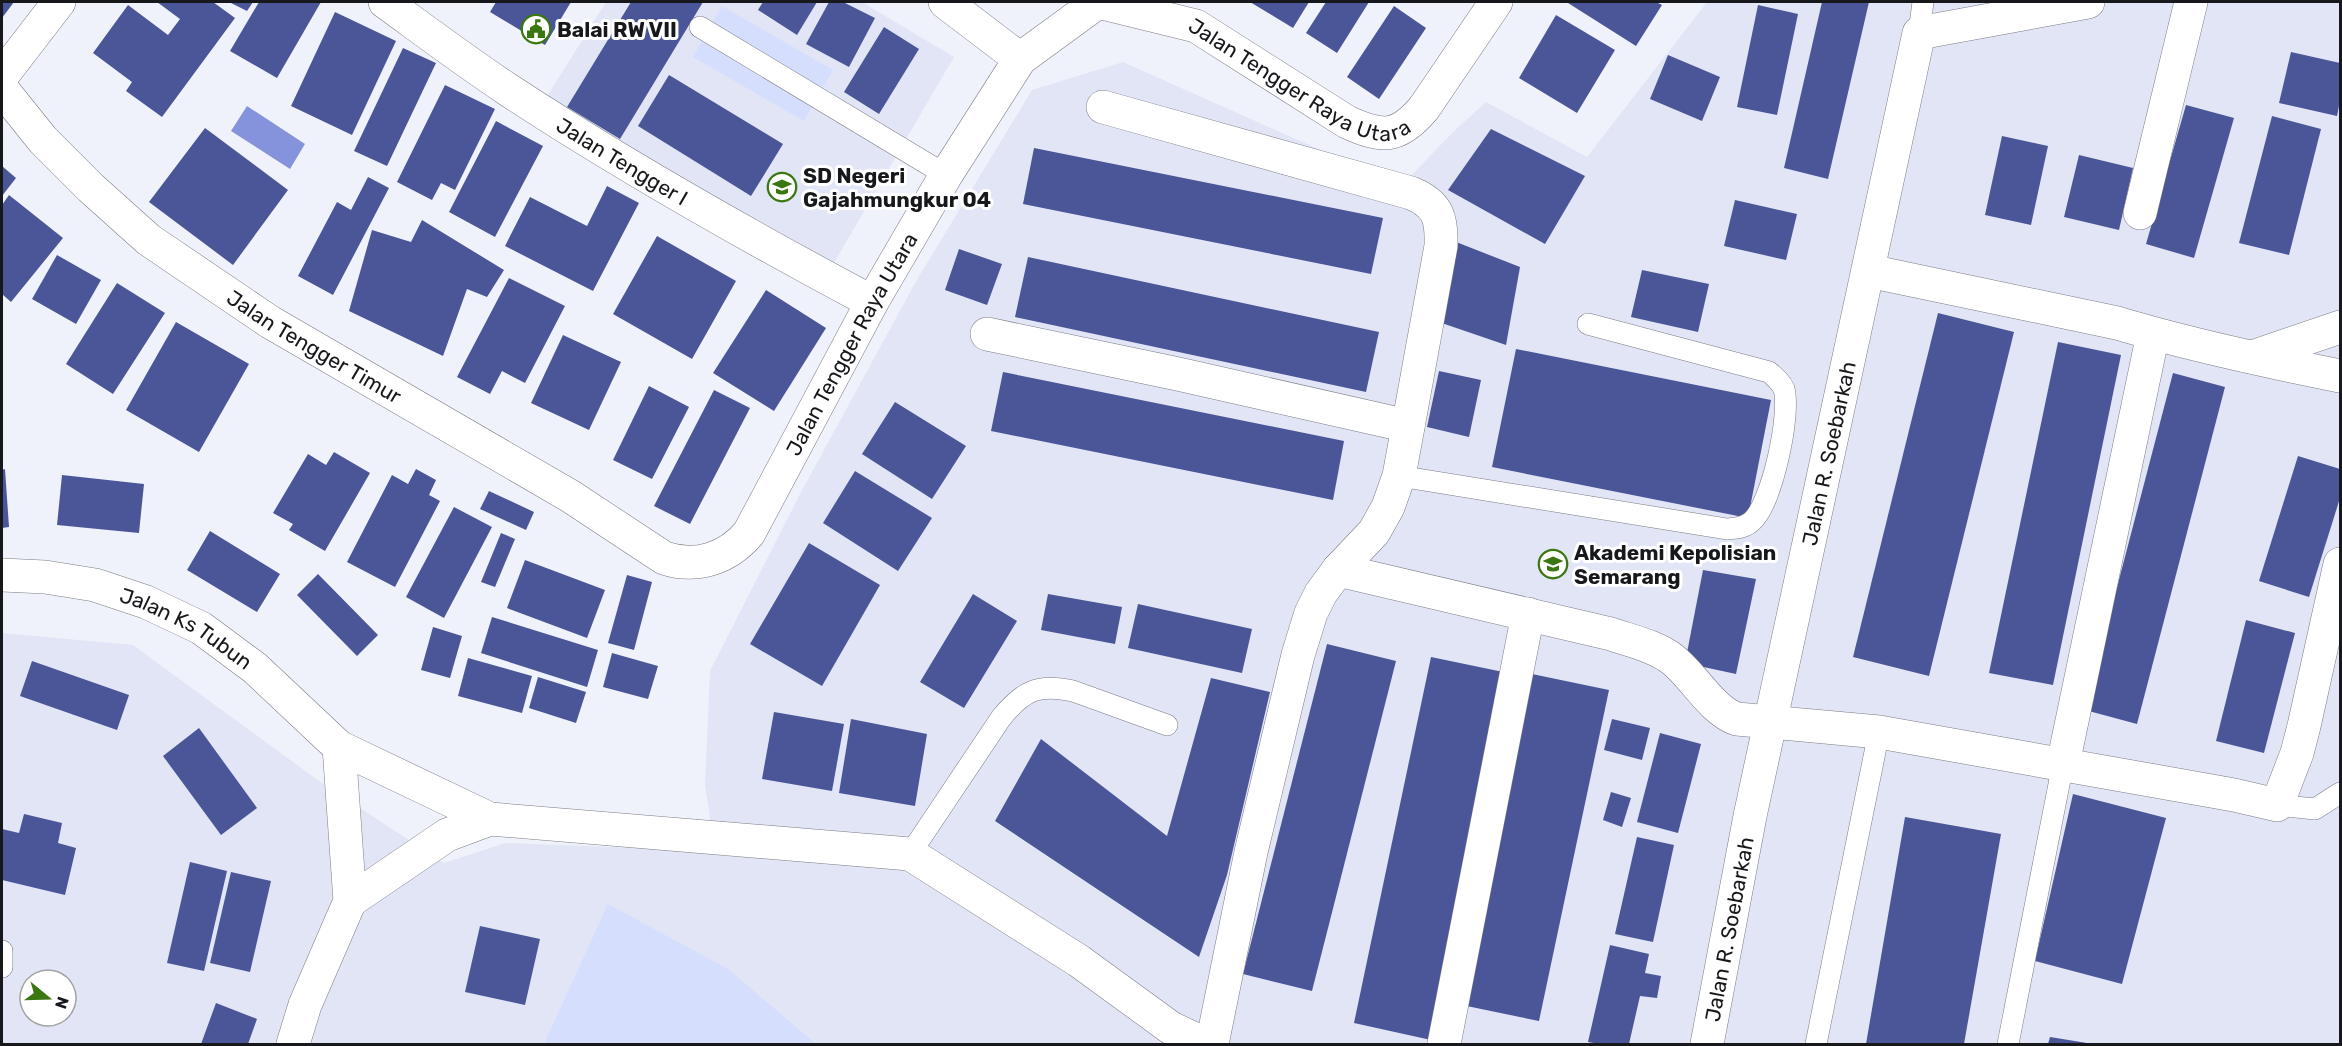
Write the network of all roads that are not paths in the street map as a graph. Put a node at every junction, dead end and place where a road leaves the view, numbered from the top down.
1 (59, 2) edge
2 (385, 2) edge
3 (945, 2) edge
4 (1098, 2) edge
5 (1496, 2) edge
6 (2088, 2) edge
7 (2191, 2) edge
8 (1190, 14) edge
9 (1921, 17) edge
10 (700, 27) dead end
11 (1020, 59) junction
12 (2, 76) edge
13 (2, 89) edge
14 (1103, 107) dead end
15 (946, 175) junction
16 (2140, 213) dead end
17 (1869, 271) junction
18 (872, 302) junction
19 (1588, 324) dead end
20 (2340, 327) edge
21 (987, 334) dead end
22 (2153, 334) junction
23 (2251, 358) junction
24 (2340, 376) edge
25 (1408, 426) junction
26 (1399, 476) junction
27 (664, 558) joint
28 (2340, 564) edge
29 (1338, 570) junction
30 (2, 575) edge
31 (1528, 614) junction
32 (1772, 722) junction
33 (1167, 725) dead end
34 (1879, 732) junction
35 (339, 747) junction
36 (2063, 764) junction
37 (2340, 793) edge
38 (2277, 806) junction
39 (490, 819) junction
40 (910, 854) junction
41 (350, 901) junction
42 (2, 951) edge
43 (2, 967) edge
44 (1168, 1036) edge
45 (292, 1044) edge
46 (1205, 1044) edge
47 (1212, 1044) edge
48 (1444, 1044) edge
49 (1707, 1044) edge
50 (1816, 1044) edge
51 (2008, 1044) edge

1 - 12 street
2 - 18 street, Jalan Tengger I
3 - 11 street
4 - 8 street, Jalan Tengger Raya Utara
4 - 11 street, Jalan Tengger Raya Utara
5 - 8 street, Jalan Tengger Raya Utara
6 - 9 street, Jalan R. Soebarkah
7 - 16 street
9 - 17 street, Jalan R. Soebarkah
10 - 15 lane
11 - 15 street, Jalan Tengger Raya Utara
13 - 27 street, Jalan Tengger Timur
14 - 25 street
15 - 18 street, Jalan Tengger Raya Utara
17 - 22 street
17 - 32 street, Jalan R. Soebarkah
18 - 27 street, Jalan Tengger Raya Utara
19 - 26 lane
20 - 23 street
21 - 25 street
22 - 23 street
22 - 36 street
23 - 24 street
25 - 26 street
26 - 29 street
28 - 38 street
29 - 31 street
29 - 47 street
30 - 35 street, Jalan Ks Tubun
31 - 32 street
31 - 48 street
32 - 34 street
32 - 49 street, Jalan R. Soebarkah
33 - 40 lane
34 - 36 street
34 - 50 lane
35 - 39 street, Jalan Ks Tubun
35 - 41 street
36 - 38 street
36 - 51 lane
37 - 38 lane
39 - 40 street, Jalan Ks Tubun
39 - 41 street, Jalan Ks Tubun
40 - 44 street
41 - 45 street
42 - 43 lane
44 - 46 street

